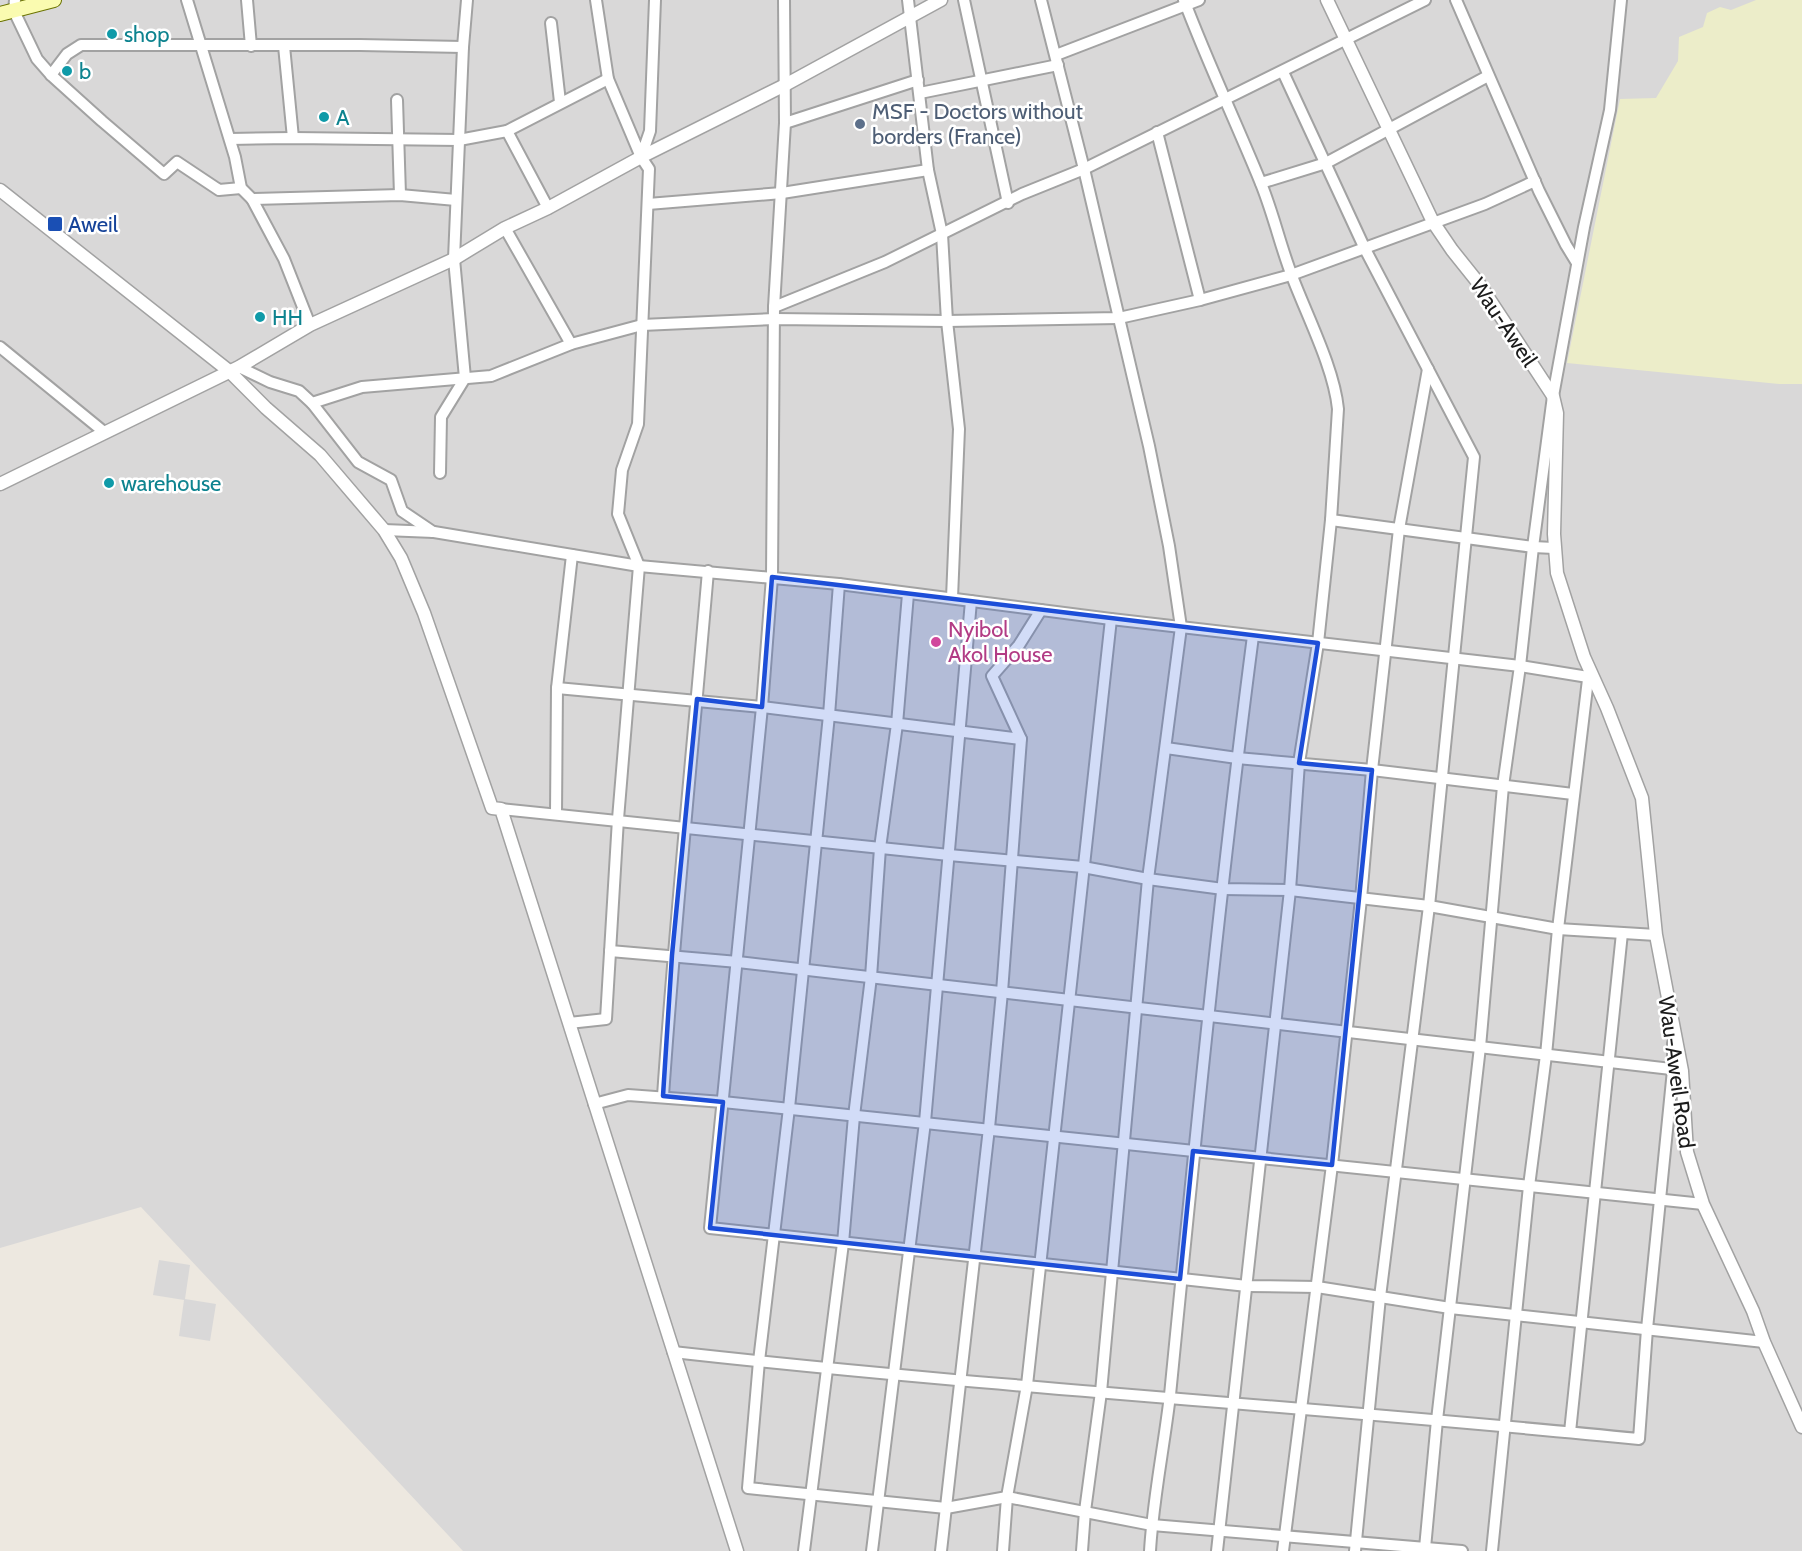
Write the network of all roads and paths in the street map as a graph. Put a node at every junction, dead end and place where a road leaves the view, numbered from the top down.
1 (54, 0) edge
2 (187, 0) edge
3 (247, 0) edge
4 (467, 0) edge
5 (596, 0) edge
6 (655, 0) edge
7 (784, 0) edge
8 (908, 0) edge
9 (941, 0) edge
10 (964, 0) edge
11 (1041, 0) edge
12 (1200, 0) edge
13 (1327, 0) edge
14 (1425, 0) edge
15 (1456, 0) edge
16 (1621, 0) edge
17 (1185, 3) edge
18 (10, 8) edge
19 (910, 17) junction
20 (551, 23) dead end
21 (1346, 41) junction
22 (250, 45) junction
23 (200, 46) junction
24 (284, 46) junction
25 (463, 47) junction
26 (1057, 60) junction
27 (1283, 72) junction
28 (51, 75) junction
29 (1488, 76) junction
30 (608, 79) junction
31 (918, 80) junction
32 (981, 81) junction
33 (785, 84) junction
34 (920, 93) junction
35 (398, 99) dead end
36 (1224, 100) junction
37 (560, 102) junction
38 (785, 123) junction
39 (1389, 129) junction
40 (507, 131) junction
41 (1157, 132) junction
42 (292, 138) junction
43 (399, 138) junction
44 (230, 139) junction
45 (459, 140) junction
46 (641, 157) junction
47 (1326, 163) junction
48 (1084, 169) junction
49 (928, 170) junction
50 (1534, 181) junction
51 (1261, 183) junction
52 (241, 188) junction
53 (0, 190) edge
54 (782, 193) junction
55 (400, 195) junction
56 (252, 199) junction
57 (456, 200) junction
58 (1008, 203) junction
59 (648, 204) junction
60 (548, 208) junction
61 (1433, 222) junction
62 (505, 228) junction
63 (942, 234) junction
64 (1365, 249) junction
65 (454, 258) junction
66 (1577, 263) junction
67 (1291, 275) junction
68 (1200, 300) junction
69 (774, 307) junction
70 (1119, 318) junction
71 (775, 319) junction
72 (947, 321) junction
73 (310, 325) junction
74 (642, 326) junction
75 (571, 344) junction
76 (0, 347) edge
77 (1428, 368) junction
78 (234, 369) junction
79 (465, 378) junction
80 (1553, 396) junction
81 (312, 403) junction
82 (104, 432) junction
83 (440, 473) dead end
84 (0, 484) edge
85 (1331, 520) junction
86 (1399, 529) junction
87 (384, 530) junction
88 (434, 532) junction
89 (1466, 538) junction
90 (1533, 547) junction
91 (1554, 548) junction
92 (572, 555) junction
93 (639, 566) junction
94 (708, 571) junction
95 (772, 577) junction
96 (839, 584) junction
97 (908, 594) junction
98 (952, 598) junction
99 (971, 601) junction
100 (1041, 610) junction
101 (1112, 619) junction
102 (1180, 627) junction
103 (1253, 636) junction
104 (1318, 643) junction
105 (1386, 651) junction
106 (1455, 658) junction
107 (1520, 666) junction
108 (1588, 674) junction
109 (557, 688) junction
110 (629, 693) junction
111 (697, 699) junction
112 (762, 707) junction
113 (829, 715) junction
114 (897, 724) junction
115 (960, 732) junction
116 (1020, 739) junction
117 (1166, 748) junction
118 (1237, 758) junction
119 (1299, 763) junction
120 (1372, 770) junction
121 (1442, 779) junction
122 (1503, 786) junction
123 (1573, 794) junction
124 (501, 808) junction
125 (556, 814) junction
126 (618, 819) junction
127 (686, 828) junction
128 (749, 834) junction
129 (816, 842) junction
130 (880, 848) junction
131 (949, 855) junction
132 (1010, 860) junction
133 (1083, 867) junction
134 (1148, 879) junction
135 (1223, 889) junction
136 (1290, 890) junction
137 (1361, 899) junction
138 (1429, 906) junction
139 (1491, 917) junction
140 (1558, 928) junction
141 (1622, 933) junction
142 (1656, 936) junction
143 (610, 951) junction
144 (672, 955) junction
145 (738, 962) junction
146 (804, 969) junction
147 (871, 977) junction
148 (937, 984) junction
149 (1002, 992) junction
150 (1071, 1000) junction
151 (1136, 1006) junction
152 (1208, 1016) junction
153 (569, 1023) junction
154 (1275, 1023) junction
155 (1347, 1032) junction
156 (1412, 1040) junction
157 (1480, 1047) junction
158 (1546, 1055) junction
159 (1609, 1062) junction
160 (1678, 1070) junction
161 (663, 1096) junction
162 (723, 1102) junction
163 (594, 1104) junction
164 (789, 1108) junction
165 (854, 1116) junction
166 (925, 1122) junction
167 (989, 1128) junction
168 (1056, 1136) junction
169 (1124, 1143) junction
170 (1193, 1151) junction
171 (1261, 1158) junction
172 (1332, 1166) junction
173 (1397, 1172) junction
174 (1464, 1179) junction
175 (1529, 1186) junction
176 (1595, 1193) junction
177 (1661, 1200) junction
178 (1703, 1204) junction
179 (775, 1235) junction
180 (843, 1243) junction
181 (909, 1250) junction
182 (974, 1257) junction
183 (1040, 1264) junction
184 (1111, 1272) junction
185 (1180, 1279) junction
186 (1247, 1286) junction
187 (1317, 1287) junction
188 (1380, 1297) junction
189 (1450, 1308) junction
190 (1515, 1316) junction
191 (1581, 1323) junction
192 (1647, 1329) junction
193 (1764, 1342) junction
194 (673, 1352) junction
195 (759, 1361) junction
196 (828, 1369) junction
197 (894, 1374) junction
198 (960, 1379) junction
199 (1027, 1385) junction
200 (1101, 1392) junction
201 (1169, 1397) junction
202 (1234, 1403) junction
203 (1303, 1408) junction
204 (1368, 1414) junction
205 (1437, 1420) junction
206 (1504, 1426) junction
207 (1802, 1427) edge
208 (1570, 1432) junction
209 (812, 1495) junction
210 (1007, 1497) junction
211 (878, 1502) junction
212 (946, 1508) junction
213 (1085, 1511) junction
214 (1152, 1524) junction
215 (1218, 1531) junction
216 (1285, 1536) junction
217 (1356, 1546) edge
218 (1425, 1548) junction
219 (737, 1551) edge
220 (804, 1551) edge
221 (872, 1551) edge
222 (941, 1551) edge
223 (1003, 1551) edge
224 (1082, 1551) edge
225 (1150, 1551) edge
226 (1217, 1551) edge
227 (1283, 1551) edge
228 (1462, 1551) edge
229 (1492, 1551) edge

1 - 18 main road
2 - 23 street
3 - 22 street
4 - 25 street
5 - 30 street
6 - 46 street
7 - 33 street
8 - 19 street
9 - 19 street
10 - 32 street
11 - 26 street
12 - 17 street
13 - 21 street, Wau-Aweil
14 - 21 street
15 - 29 street
16 - 66 street
17 - 26 street
17 - 36 street
18 - 28 street
19 - 31 street
19 - 33 street
20 - 37 street
21 - 27 street
21 - 39 street, Wau-Aweil
22 - 23 street
22 - 24 street
23 - 28 street
23 - 44 street
24 - 25 street
24 - 42 street
25 - 45 street
26 - 32 street
26 - 48 street
27 - 36 street
27 - 47 street
28 - 52 street
29 - 39 street
29 - 50 street
30 - 37 street
30 - 46 street
31 - 34 street
31 - 38 street
32 - 34 street
32 - 58 street
33 - 38 street
33 - 46 street
34 - 49 street
35 - 43 street
36 - 41 street
36 - 51 street
37 - 40 street
38 - 54 street
39 - 47 street
39 - 61 street, Wau-Aweil
40 - 45 street
40 - 60 street
41 - 48 street
41 - 68 street
42 - 43 street
42 - 44 street
43 - 45 street
43 - 55 street
44 - 52 street
45 - 57 street
46 - 59 street
46 - 60 street
47 - 51 street
47 - 64 street
48 - 58 street
48 - 70 street
49 - 54 street
49 - 63 street
50 - 61 street
50 - 66 street
51 - 67 street
52 - 56 street
53 - 78 street
54 - 59 street
54 - 69 street
55 - 56 street
55 - 57 street
56 - 73 street
57 - 65 street
58 - 63 street
59 - 74 street
60 - 62 street
61 - 64 street
61 - 80 street, Wau-Aweil
62 - 65 street
62 - 75 street
63 - 69 street
63 - 72 street
64 - 67 street
64 - 77 street
65 - 73 street
65 - 79 street
66 - 80 street
67 - 68 street
67 - 85 street
68 - 70 street
69 - 71 street
70 - 72 street
70 - 102 street
71 - 72 street
71 - 74 street
71 - 95 street
72 - 98 street
73 - 78 street
74 - 75 street
74 - 93 street
75 - 79 street
76 - 82 street
77 - 86 street
77 - 89 street
78 - 81 street
78 - 82 street
78 - 87 street
79 - 81 street
79 - 83 street
80 - 90 street
80 - 91 street, Wau-Aweil
81 - 88 street
82 - 84 street
85 - 86 street
85 - 104 street
86 - 89 street
86 - 105 street
87 - 88 street
87 - 124 street
88 - 92 street
89 - 90 street
89 - 106 street
90 - 91 street
90 - 107 street
91 - 108 street, Wau-Aweil
92 - 93 street
92 - 109 street
93 - 94 street
93 - 110 street
94 - 95 street
94 - 111 street
95 - 96 street
95 - 112 street
96 - 97 street
96 - 113 street
97 - 98 street
97 - 114 street
98 - 99 street
99 - 100 street
99 - 115 street
100 - 101 street
100 - 116 street
101 - 102 street
101 - 133 street
102 - 103 street
102 - 117 street
103 - 104 street
103 - 118 street
104 - 105 street
104 - 119 street
105 - 106 street
105 - 120 street
106 - 107 street
106 - 121 street
107 - 108 street
107 - 122 street
108 - 123 street
108 - 142 street, Wau-Aweil Road
109 - 110 street
109 - 125 street
110 - 111 street
110 - 126 street
111 - 112 street
111 - 127 street
112 - 113 street
112 - 128 street
113 - 114 street
113 - 129 street
114 - 115 street
114 - 130 street
115 - 116 street
115 - 131 street
116 - 132 street
117 - 118 street
117 - 134 street
118 - 119 street
118 - 135 street
119 - 120 street
119 - 136 street
120 - 121 street
120 - 137 street
121 - 122 street
121 - 138 street
122 - 123 street
122 - 139 street
123 - 140 street
124 - 125 street
124 - 153 street
125 - 126 street
126 - 127 street
126 - 143 street
127 - 128 street
127 - 144 street
128 - 129 street
128 - 145 street
129 - 130 street
129 - 146 street
130 - 131 street
130 - 147 street
131 - 132 street
131 - 148 street
132 - 133 street
132 - 149 street
133 - 134 street
133 - 150 street
134 - 135 street
134 - 151 street
135 - 136 street
135 - 152 street
136 - 137 street
136 - 154 street
137 - 138 street
137 - 155 street
138 - 139 street
138 - 156 street
139 - 140 street
139 - 157 street
140 - 141 street
140 - 158 street
141 - 142 street
141 - 159 street
142 - 160 street, Wau-Aweil Road
143 - 144 street
143 - 153 street
144 - 145 street
144 - 161 street
145 - 146 street
145 - 162 street
146 - 147 street
146 - 164 street
147 - 148 street
147 - 165 street
148 - 149 street
148 - 166 street
149 - 150 street
149 - 167 street
150 - 151 street
150 - 168 street
151 - 152 street
151 - 169 street
152 - 154 street
152 - 170 street
153 - 163 street
154 - 155 street
154 - 171 street
155 - 156 street
155 - 172 street
156 - 157 street
156 - 173 street
157 - 158 street
157 - 174 street
158 - 159 street
158 - 175 street
159 - 160 street
159 - 176 street
160 - 177 street
160 - 178 street, Wau-Aweil Road
161 - 162 street
161 - 163 street
162 - 164 street
162 - 179 street
163 - 194 street
164 - 165 street
164 - 179 street
165 - 166 street
165 - 180 street
166 - 167 street
166 - 181 street
167 - 168 street
167 - 182 street
168 - 169 street
168 - 183 street
169 - 170 street
169 - 184 street
170 - 171 street
170 - 185 street
171 - 172 street
171 - 186 street
172 - 173 street
172 - 187 street
173 - 174 street
173 - 188 street
174 - 175 street
174 - 189 street
175 - 176 street
175 - 190 street
176 - 177 street
176 - 191 street
177 - 178 street
177 - 192 street
178 - 193 street, Wau-Aweil Road
179 - 180 street
179 - 195 street
180 - 181 street
180 - 196 street
181 - 182 street
181 - 197 street
182 - 183 street
182 - 198 street
183 - 184 street
183 - 199 street
184 - 185 street
184 - 200 street
185 - 186 street
185 - 201 street
186 - 187 street
186 - 202 street
187 - 188 street
187 - 203 street
188 - 189 street
188 - 204 street
189 - 190 street
189 - 205 street
190 - 191 street
190 - 206 street
191 - 192 street
191 - 208 street
192 - 193 street
192 - 208 street
193 - 207 street, Wau-Aweil Road
194 - 195 street
194 - 219 street
195 - 196 street
195 - 209 street
196 - 197 street
196 - 209 street
197 - 198 street
197 - 211 street
198 - 199 street
198 - 212 street
199 - 200 street
199 - 210 street
200 - 201 street
200 - 213 street
201 - 202 street
201 - 214 street
202 - 203 street
202 - 215 street
203 - 204 street
203 - 216 street
204 - 205 street
204 - 217 street
205 - 206 street
205 - 218 street
206 - 208 street
206 - 229 street
209 - 211 street
209 - 220 street
210 - 212 street
210 - 213 street
210 - 223 street
211 - 212 street
211 - 221 street
212 - 222 street
213 - 214 street
213 - 224 street
214 - 215 street
214 - 225 street
215 - 216 street
215 - 226 street
216 - 217 street
216 - 227 street
217 - 218 street
218 - 228 street

